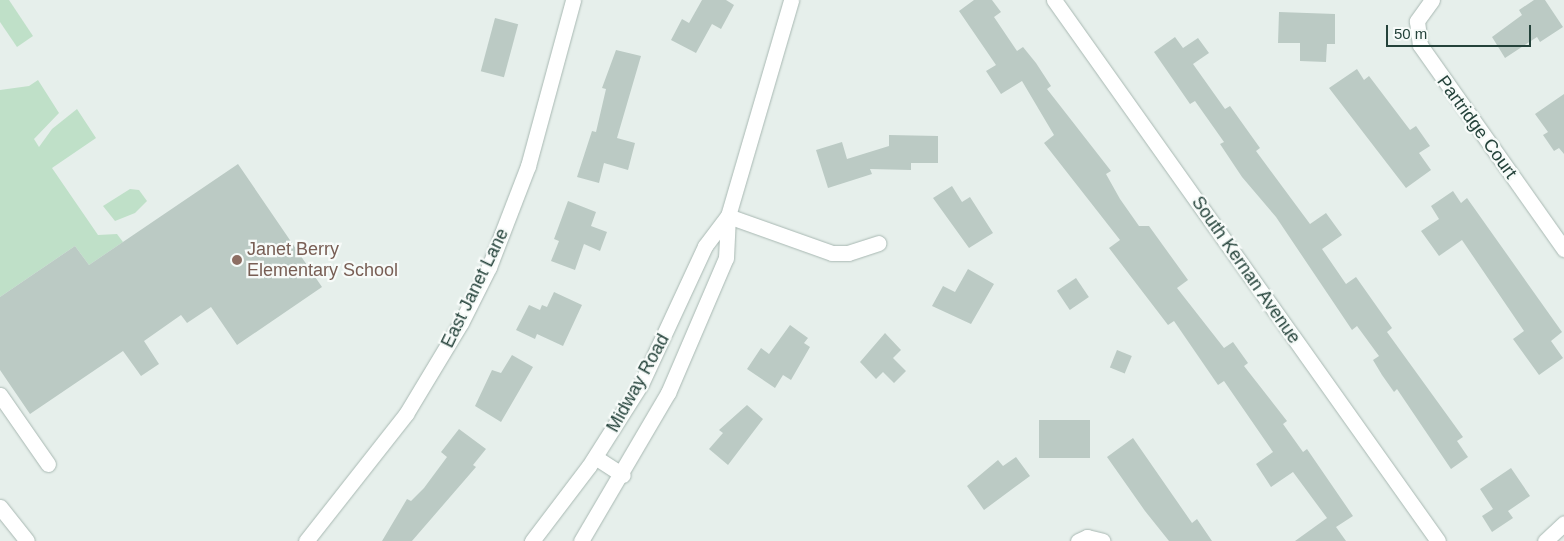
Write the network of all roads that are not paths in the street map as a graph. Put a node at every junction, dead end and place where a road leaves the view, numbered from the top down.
1 (573, 0) edge
2 (791, 0) edge
3 (1054, 0) edge
4 (1432, 0) edge
5 (728, 216) junction
6 (878, 243) dead end
7 (1564, 249) edge
8 (0, 395) edge
9 (595, 457) junction
10 (48, 464) dead end
11 (623, 475) junction
12 (0, 507) edge
13 (1564, 523) edge
14 (1083, 539) edge
15 (27, 541) edge
16 (306, 541) edge
17 (532, 541) edge
18 (581, 541) edge
19 (1103, 541) edge
20 (1438, 541) edge
21 (1545, 541) edge

1 - 16 street, East Janet Lane
2 - 5 street, Midway Road
3 - 20 street, South Kernan Avenue
4 - 7 street, Partridge Court
5 - 6 street
5 - 9 street, Midway Road
5 - 11 street, Midway Road
8 - 10 street
9 - 11 street
9 - 17 street, Midway Road
11 - 18 street, Midway Road
12 - 15 street
13 - 21 street
14 - 19 street

